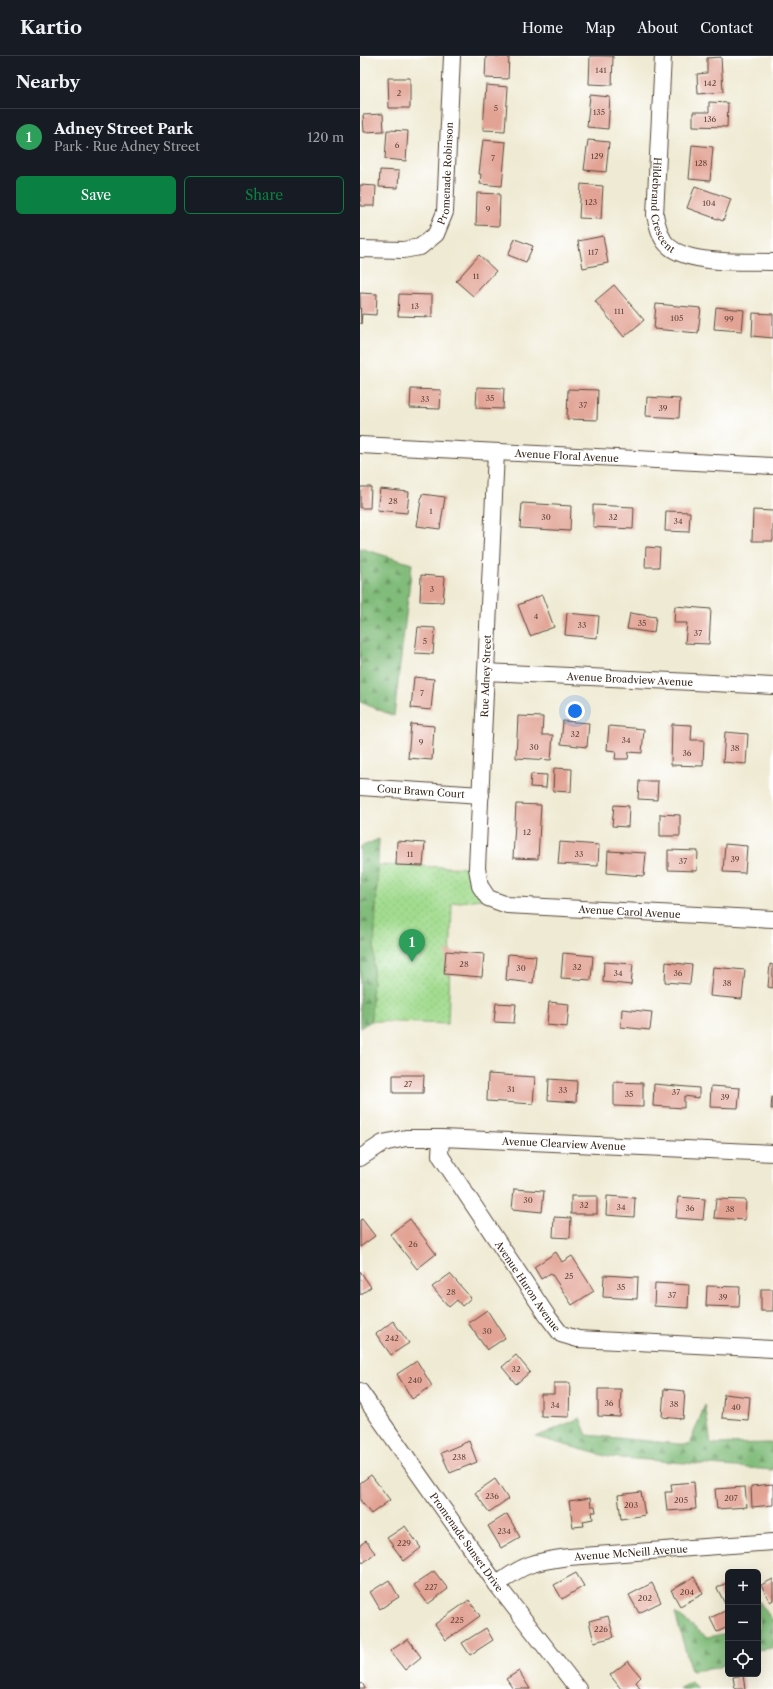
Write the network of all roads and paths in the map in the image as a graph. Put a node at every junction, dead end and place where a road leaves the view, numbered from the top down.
1 (452, 56) edge
2 (662, 56) edge
3 (360, 249) edge
4 (773, 262) edge
5 (360, 444) edge
6 (496, 452) junction
7 (773, 466) edge
8 (486, 672) junction
9 (773, 686) edge
10 (360, 787) edge
11 (481, 795) junction
12 (488, 898) joint
13 (773, 919) edge
14 (441, 1138) junction
15 (773, 1153) edge
16 (360, 1158) edge
17 (773, 1349) edge
18 (360, 1391) edge
19 (773, 1542) edge
20 (497, 1585) junction
21 (578, 1689) edge

1 - 3 street, Promenade Robinson
2 - 4 street, Hildebrand Crescent
5 - 6 street, Avenue Floral Avenue
6 - 7 street, Avenue Floral Avenue
6 - 8 street, Rue Adney Street
8 - 9 street, Avenue Broadview Avenue
8 - 11 street, Rue Adney Street
10 - 11 street, Cour Brawn Court
11 - 12 street, Rue Adney Street
12 - 13 street, Avenue Carol Avenue
14 - 15 street, Avenue Clearview Avenue
14 - 16 street, Avenue Clearview Avenue
14 - 17 street, Avenue Huron Avenue
18 - 20 street, Promenade Sunset Drive
19 - 20 street, Avenue McNeill Avenue
20 - 21 street, Promenade Sunset Drive

